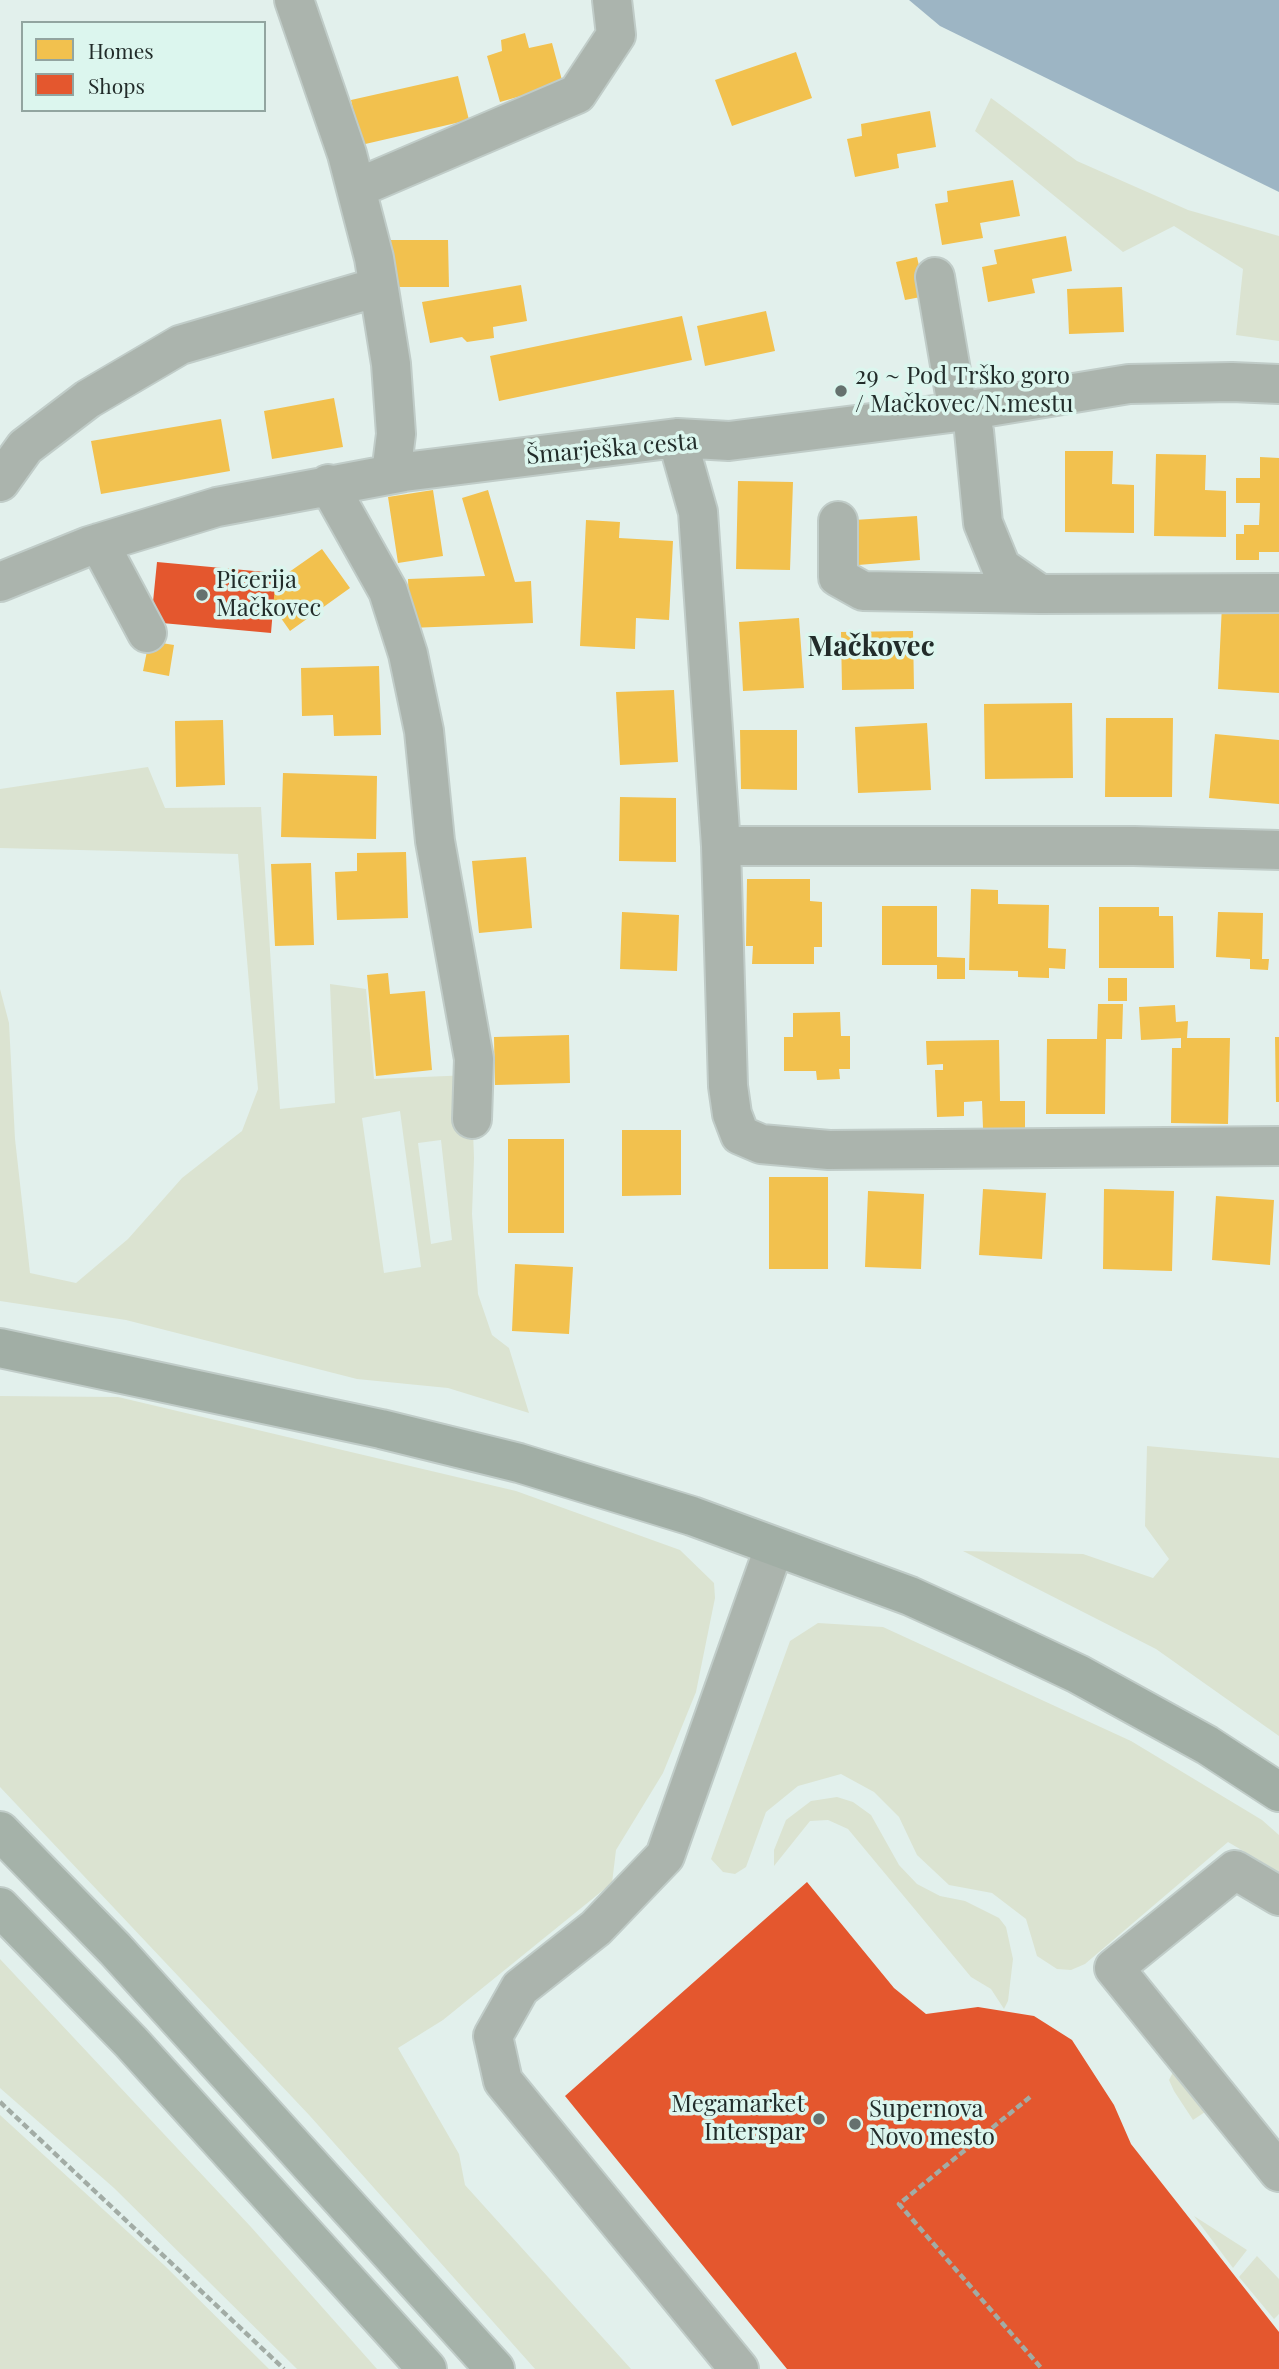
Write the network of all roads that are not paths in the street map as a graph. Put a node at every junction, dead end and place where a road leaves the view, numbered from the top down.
1 (612, 0) edge
2 (306, 3) edge
3 (369, 183) dead end
4 (935, 277) dead end
5 (378, 287) junction
6 (1279, 384) edge
7 (966, 421) junction
8 (677, 438) junction
9 (391, 474) junction
10 (0, 482) edge
11 (328, 484) junction
12 (838, 521) dead end
13 (99, 543) junction
14 (0, 582) edge
15 (1279, 593) edge
16 (1040, 594) junction
17 (146, 633) dead end
18 (721, 846) junction
19 (1279, 850) edge
20 (472, 1119) dead end
21 (1279, 1146) edge
22 (0, 1348) edge
23 (774, 1548) junction
24 (1279, 1792) edge
25 (0, 1831) edge
26 (1279, 1896) edge
27 (0, 1907) edge
28 (1279, 2172) edge
29 (427, 2369) edge
30 (495, 2369) edge
31 (739, 2369) edge

1 - 3 street
2 - 5 street
4 - 7 street
5 - 9 street
5 - 10 street
6 - 7 street, Šmarješka cesta
7 - 8 street, Šmarješka cesta
7 - 16 street
8 - 9 street, Šmarješka cesta
8 - 18 street
9 - 11 street, Šmarješka cesta
11 - 13 street, Šmarješka cesta
11 - 20 street
12 - 16 street
13 - 14 street, Šmarješka cesta
13 - 17 street
15 - 16 street
18 - 19 street
18 - 21 street
22 - 23 main road
23 - 24 main road
23 - 31 street
25 - 30 highway
26 - 28 street
27 - 29 highway

